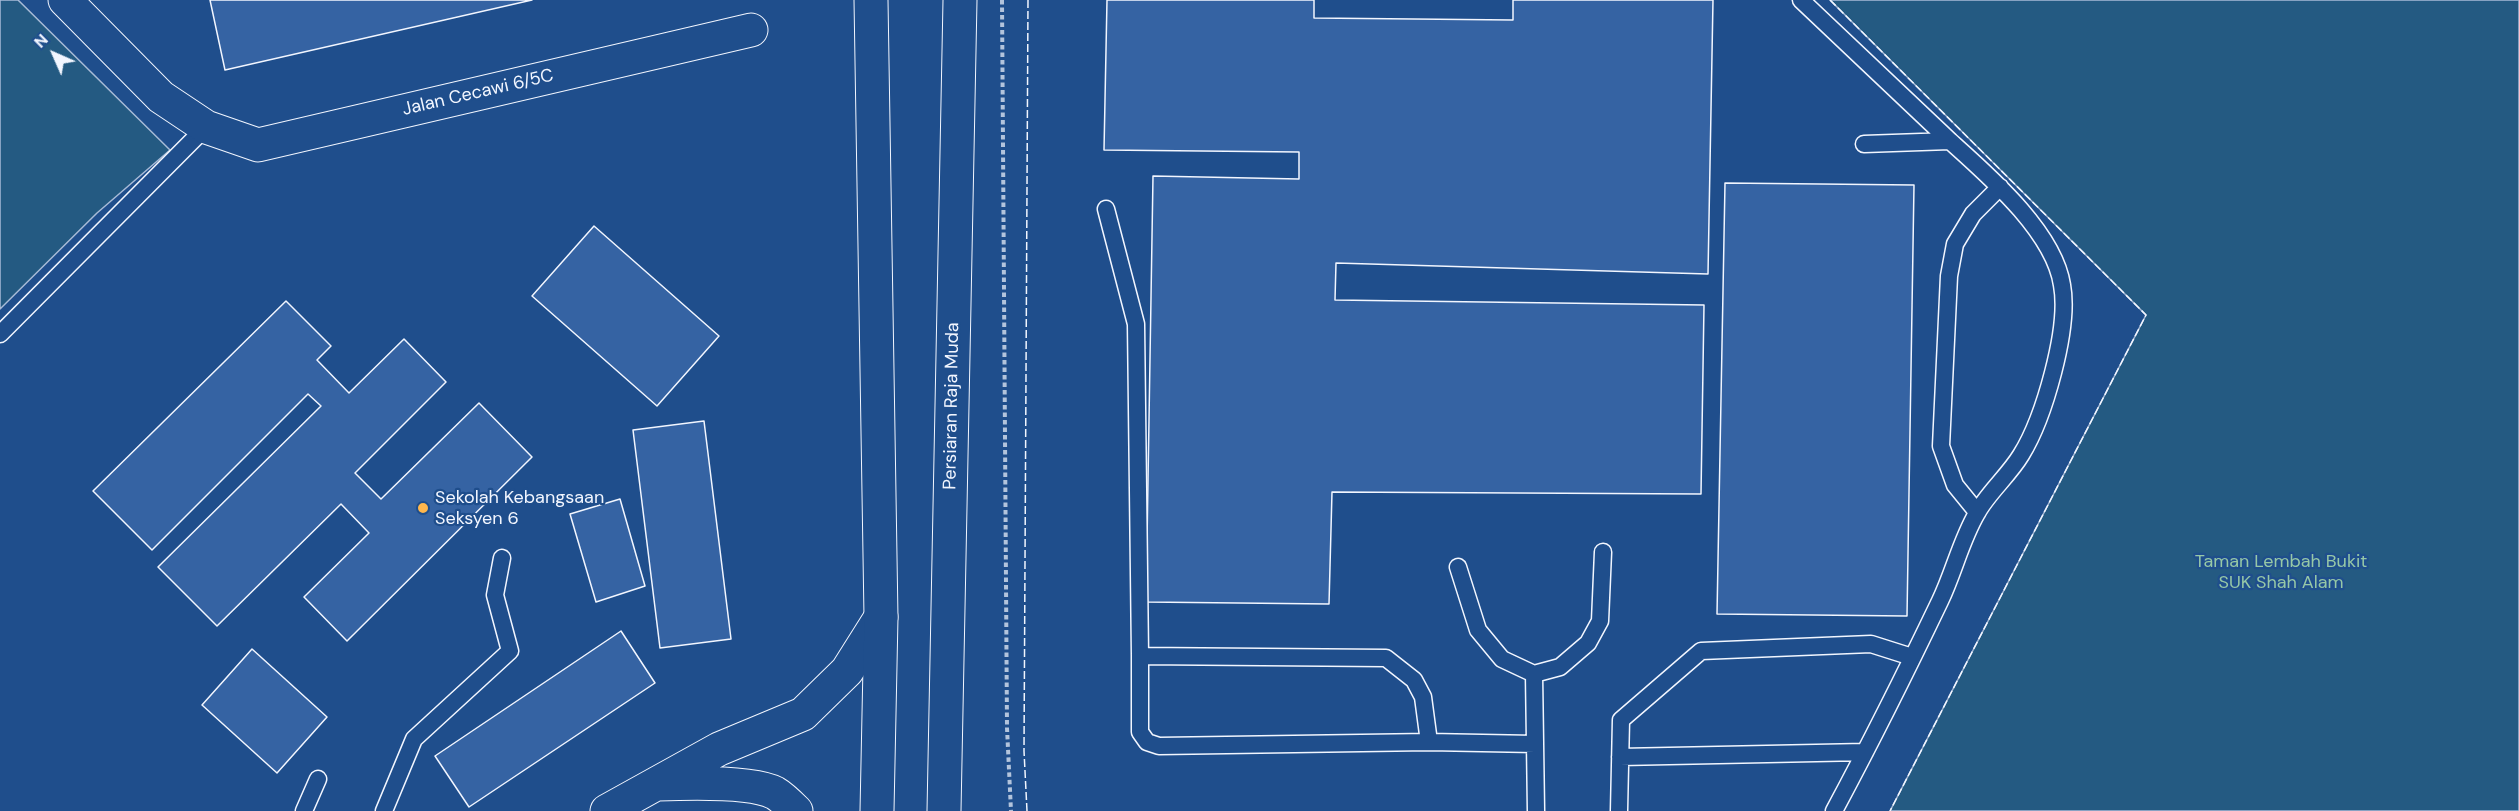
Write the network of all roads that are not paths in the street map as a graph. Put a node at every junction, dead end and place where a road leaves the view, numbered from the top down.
1 (65, 0) edge
2 (871, 0) edge
3 (960, 0) edge
4 (1801, 0) edge
5 (752, 30) dead end
6 (206, 127) junction
7 (1950, 141) junction
8 (1864, 144) dead end
9 (2001, 187) junction
10 (1106, 208) dead end
11 (0, 334) edge
12 (1977, 512) junction
13 (1603, 552) dead end
14 (502, 558) dead end
15 (1458, 567) dead end
16 (881, 616) junction
17 (1140, 657) junction
18 (1912, 657) junction
19 (1534, 674) junction
20 (1429, 742) junction
21 (1535, 744) junction
22 (1865, 752) junction
23 (1620, 757) junction
24 (318, 779) dead end
25 (653, 784) junction
26 (304, 811) edge
27 (384, 811) edge
28 (607, 811) edge
29 (796, 811) edge
30 (877, 811) edge
31 (944, 811) edge
32 (1536, 811) edge
33 (1619, 811) edge
34 (1833, 811) edge

1 - 6 main road, Jalan Cecawi 6/5C
2 - 16 main road
3 - 31 main road, Persiaran Raja Muda
4 - 7 lane
5 - 6 main road, Jalan Cecawi 6/5C
6 - 11 lane
7 - 8 lane
7 - 9 lane
9 - 12 lane
9 - 12 lane
10 - 17 lane
12 - 18 lane
13 - 19 lane
14 - 27 lane
15 - 19 lane
16 - 25 main road
16 - 30 main road
17 - 20 lane
17 - 20 lane
18 - 22 lane
18 - 23 lane
19 - 21 lane
20 - 21 lane
21 - 32 lane
22 - 23 lane
22 - 34 lane
23 - 33 lane
24 - 26 lane
25 - 28 main road
25 - 29 main road

